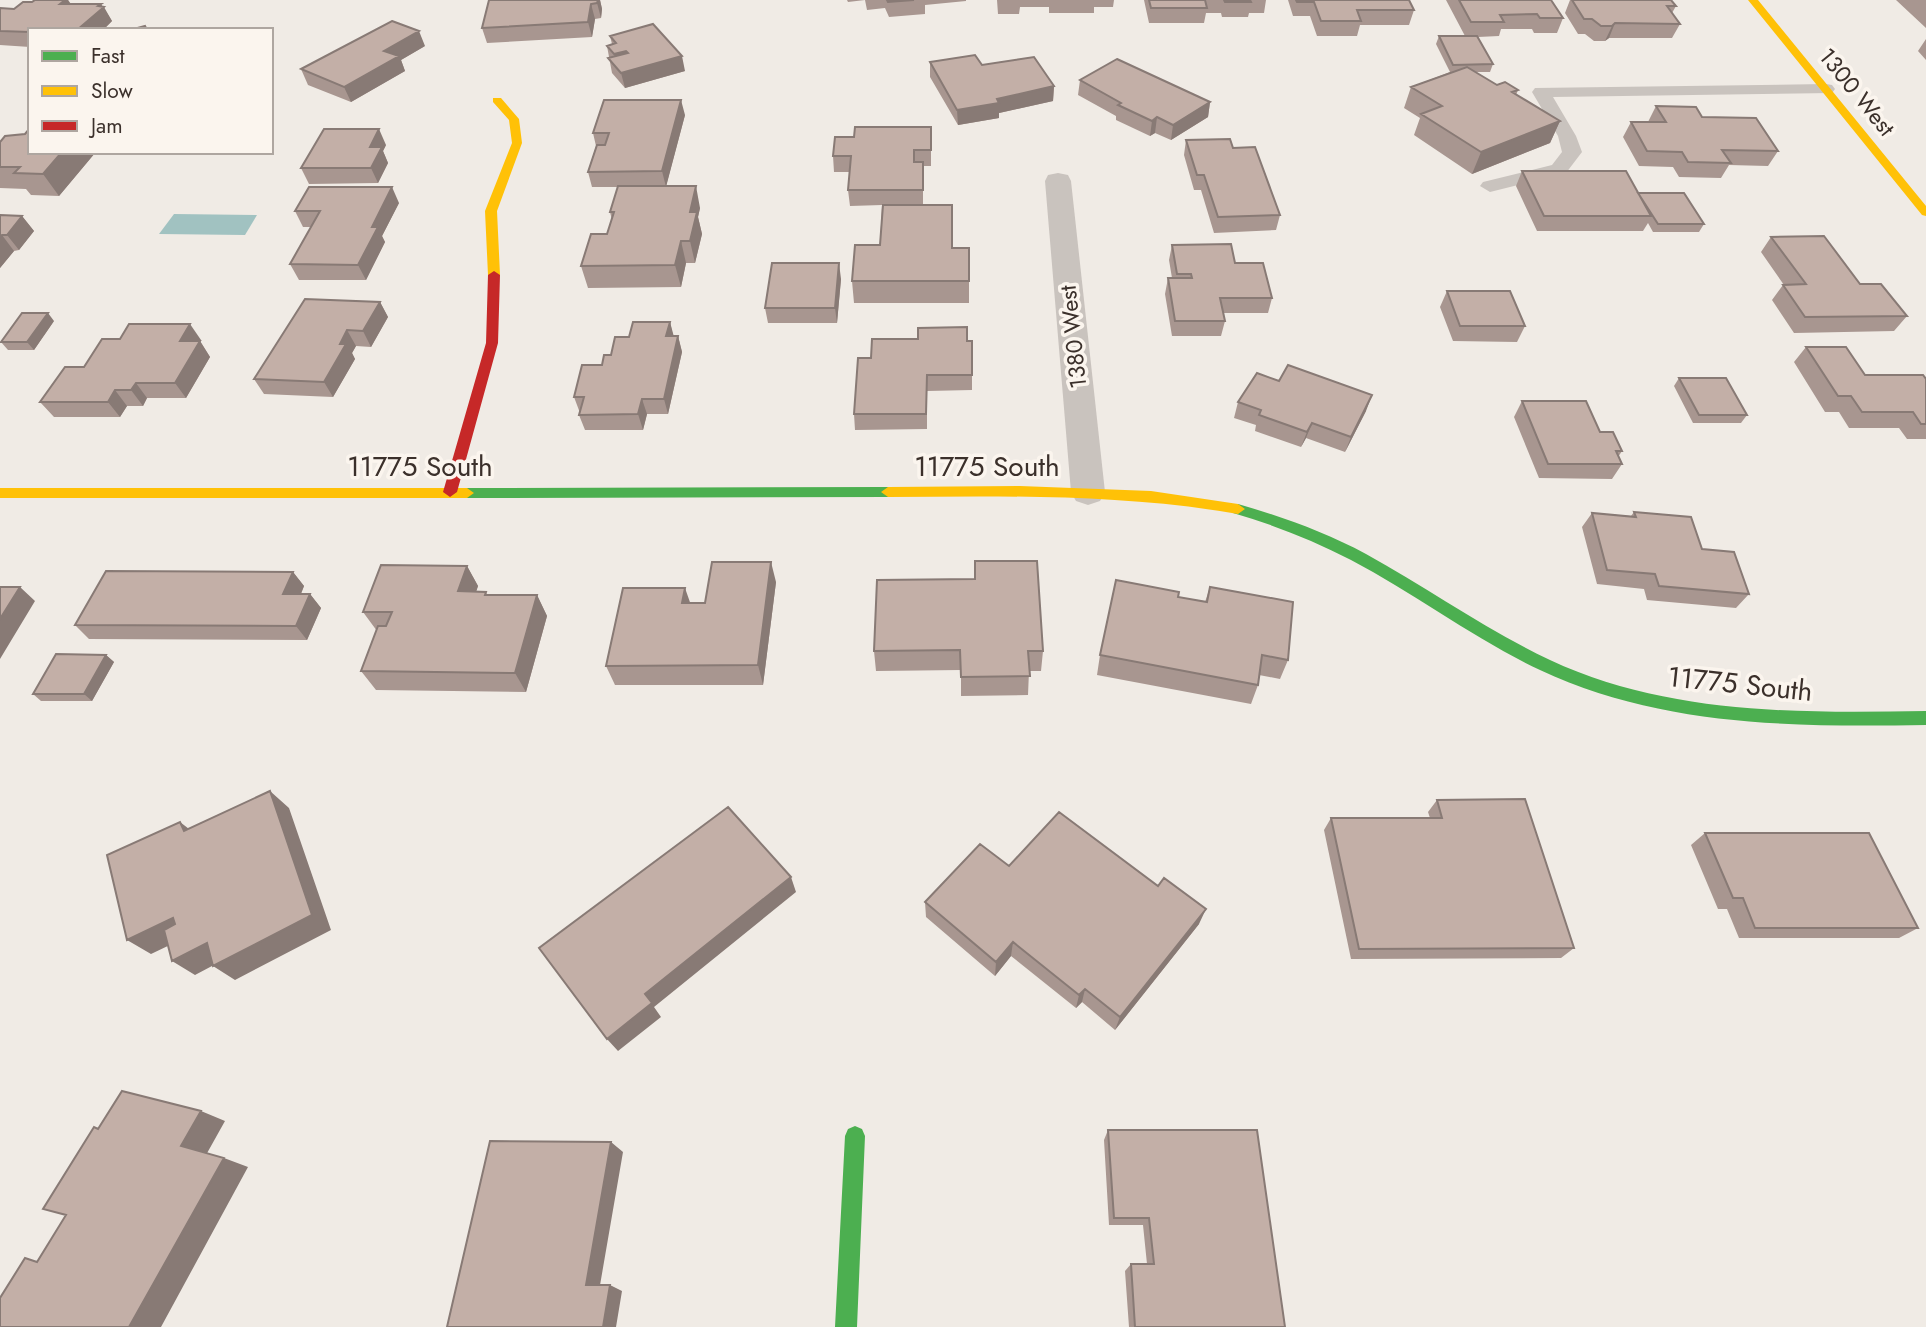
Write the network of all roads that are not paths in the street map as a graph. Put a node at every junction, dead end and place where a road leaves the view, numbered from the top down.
1 (1754, 0) edge
2 (1826, 89) junction
3 (497, 100) dead end
4 (1058, 181) dead end
5 (1490, 186) dead end
6 (1926, 214) edge
7 (450, 492) junction
8 (1088, 492) junction
9 (0, 493) edge
10 (1926, 718) edge
11 (855, 1136) dead end
12 (846, 1327) edge

1 - 2 street, 1300 West
2 - 5 lane
2 - 6 street, 1300 West
3 - 7 street
4 - 8 street, 1380 West
7 - 8 street, 11775 South
7 - 9 street, 11775 South
8 - 10 street, 11775 South
11 - 12 street

